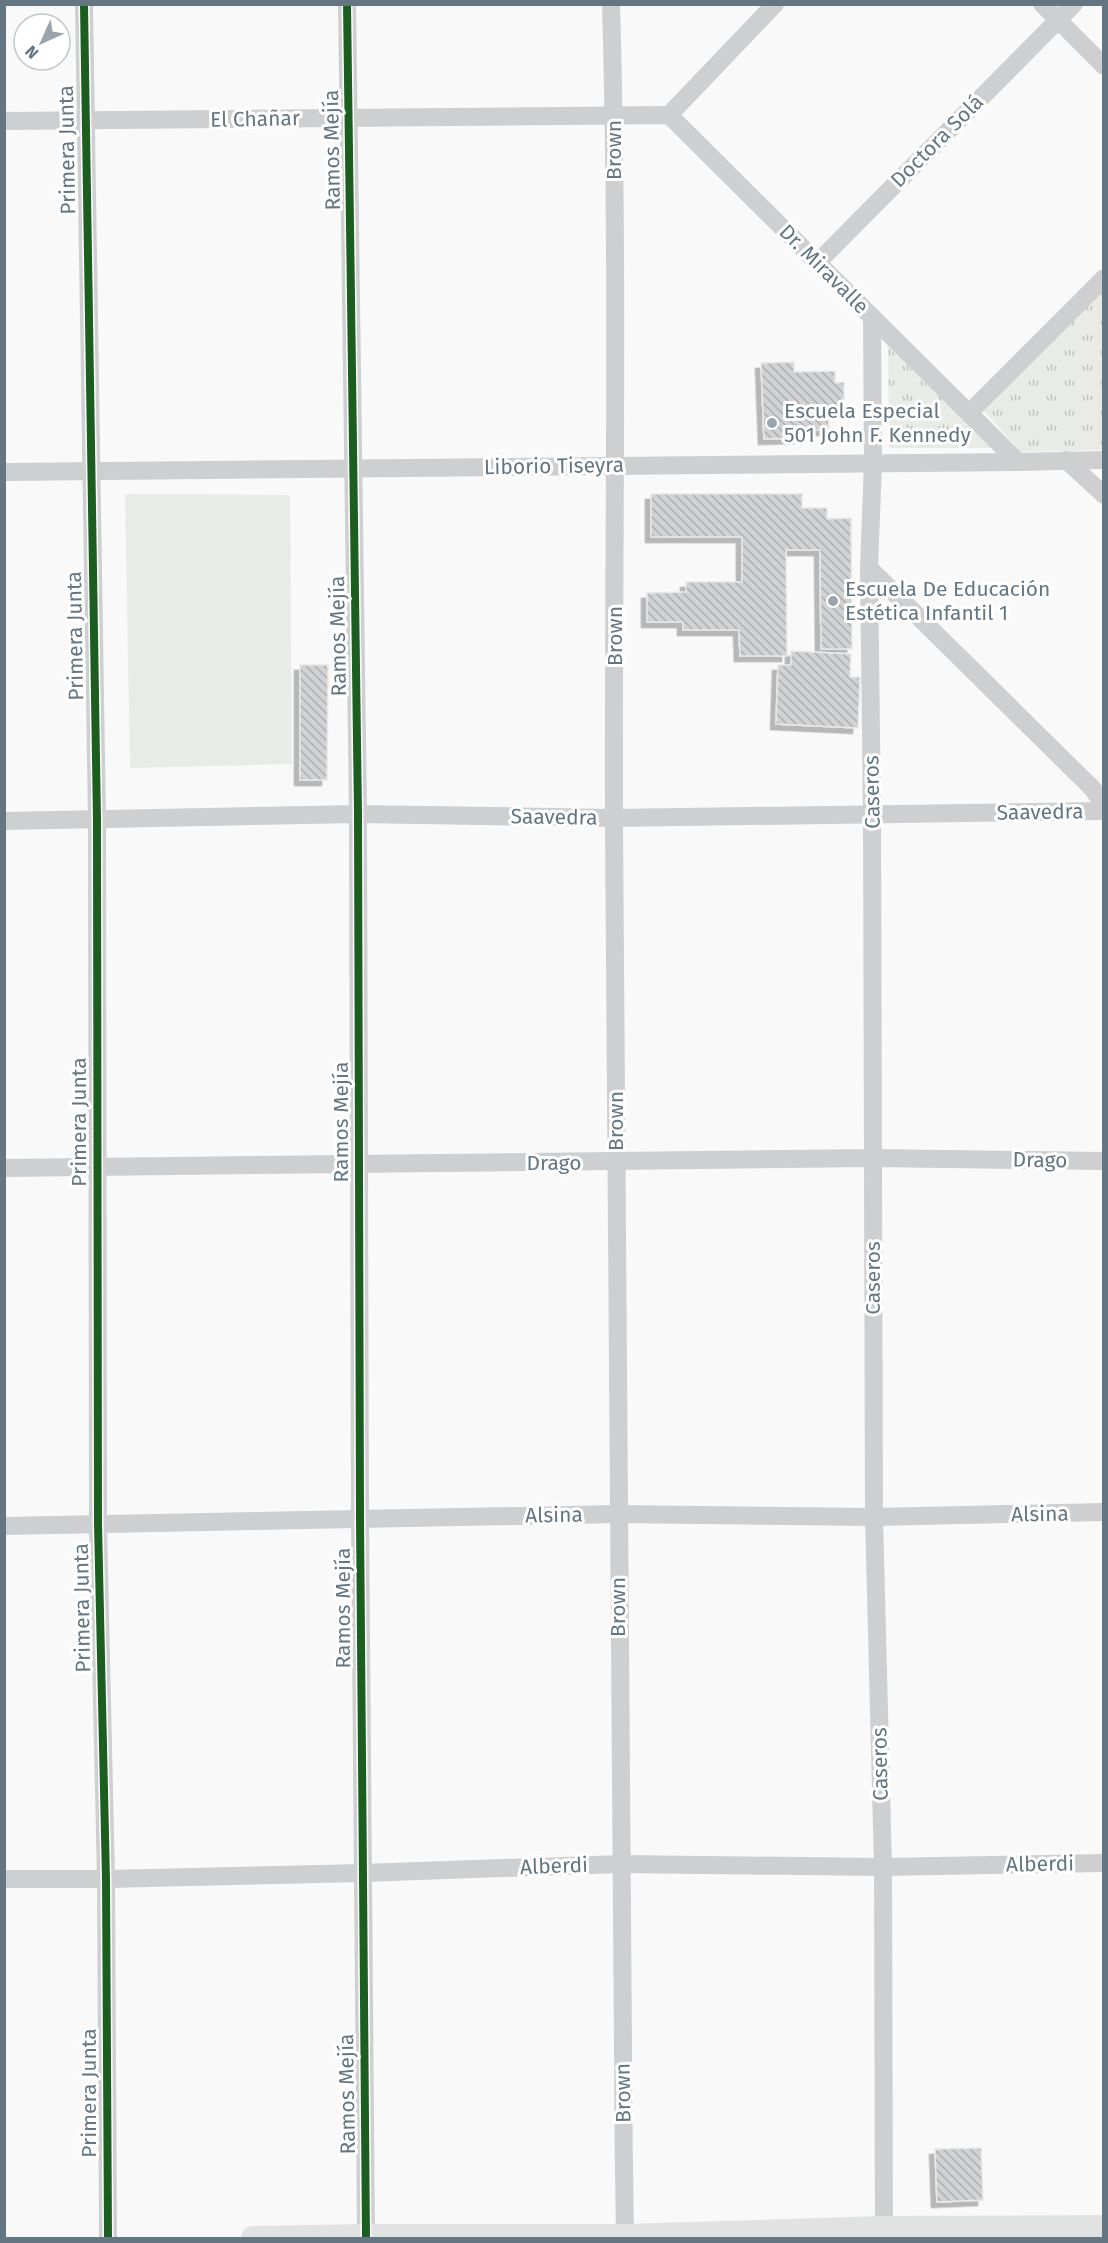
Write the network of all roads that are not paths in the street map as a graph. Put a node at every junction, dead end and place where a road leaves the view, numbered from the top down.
1 (84, 4) edge
2 (347, 4) edge
3 (611, 4) edge
4 (776, 4) edge
5 (1042, 4) edge
6 (1074, 4) edge
7 (1058, 20) junction
8 (1104, 66) edge
9 (669, 115) junction
10 (614, 117) junction
11 (350, 118) junction
12 (4, 121) edge
13 (85, 121) junction
14 (817, 263) junction
15 (1104, 278) edge
16 (872, 317) junction
17 (969, 413) junction
18 (1066, 460) junction
19 (1104, 460) edge
20 (1018, 462) junction
21 (873, 463) junction
22 (616, 465) junction
23 (354, 468) junction
24 (90, 471) junction
25 (4, 472) edge
26 (1104, 495) edge
27 (869, 568) junction
28 (1104, 806) edge
29 (1104, 811) edge
30 (358, 814) junction
31 (872, 815) junction
32 (614, 818) junction
33 (4, 821) edge
34 (97, 821) junction
35 (872, 1158) junction
36 (1104, 1161) edge
37 (616, 1162) junction
38 (359, 1164) junction
39 (98, 1167) junction
40 (4, 1168) edge
41 (1104, 1512) edge
42 (617, 1514) junction
43 (874, 1516) junction
44 (360, 1518) junction
45 (98, 1524) junction
46 (4, 1526) edge
47 (1104, 1863) edge
48 (620, 1864) junction
49 (882, 1867) junction
50 (363, 1873) junction
51 (4, 1879) edge
52 (106, 1879) junction
53 (1104, 2227) edge
54 (884, 2233) edge
55 (366, 2237) edge
56 (625, 2237) edge
57 (108, 2238) edge
58 (253, 2238) edge

1 - 13 street, Primera Junta
2 - 11 street, Ramos Mejía
3 - 10 street, Brown
4 - 9 street
5 - 7 street
6 - 7 street, Doctora Solá
7 - 8 street
7 - 14 street, Doctora Solá
9 - 10 street
9 - 14 street, Dr. Miravalle
10 - 11 street, El Chañar
10 - 22 street, Brown
11 - 13 street, El Chañar
11 - 23 street, Ramos Mejía
12 - 13 street, El Chañar
13 - 24 street, Primera Junta
14 - 16 street, Dr. Miravalle
15 - 17 street
16 - 17 street, Dr. Miravalle
16 - 21 street, Caseros
17 - 20 street, Dr. Miravalle
18 - 19 street, Liborio Tiseyra
18 - 20 street, Liborio Tiseyra
18 - 26 street
20 - 21 street, Liborio Tiseyra
21 - 22 street, Liborio Tiseyra
21 - 27 street, Caseros
22 - 23 street, Liborio Tiseyra
22 - 32 street, Brown
23 - 24 street, Liborio Tiseyra
23 - 30 street, Ramos Mejía
24 - 25 street, Liborio Tiseyra
24 - 34 street, Primera Junta
27 - 28 street
27 - 31 street, Caseros
29 - 31 street, Saavedra
30 - 32 street, Saavedra
30 - 34 street, Saavedra
30 - 38 street, Ramos Mejía
31 - 32 street, Saavedra
31 - 35 street, Caseros
32 - 37 street, Brown
33 - 34 street, Saavedra
34 - 39 street, Primera Junta
35 - 36 street, Drago
35 - 37 street, Drago
35 - 43 street, Caseros
37 - 38 street, Drago
37 - 42 street, Brown
38 - 39 street, Drago
38 - 44 street, Ramos Mejía
39 - 40 street, Drago
39 - 45 street, Primera Junta
41 - 43 street, Alsina
42 - 43 street, Alsina
42 - 44 street, Alsina
42 - 48 street, Brown
43 - 49 street, Caseros
44 - 45 street, Alsina
44 - 50 street, Ramos Mejía
45 - 46 street, Alsina
45 - 52 street, Primera Junta
47 - 49 street, Alberdi
48 - 49 street, Alberdi
48 - 50 street, Alberdi
48 - 56 street, Brown
49 - 54 street, Caseros
50 - 52 street, Alberdi
50 - 55 street, Ramos Mejía
51 - 52 street, Alberdi
52 - 57 street, Primera Junta
53 - 54 main road
54 - 56 main road
55 - 56 main road
55 - 58 main road

